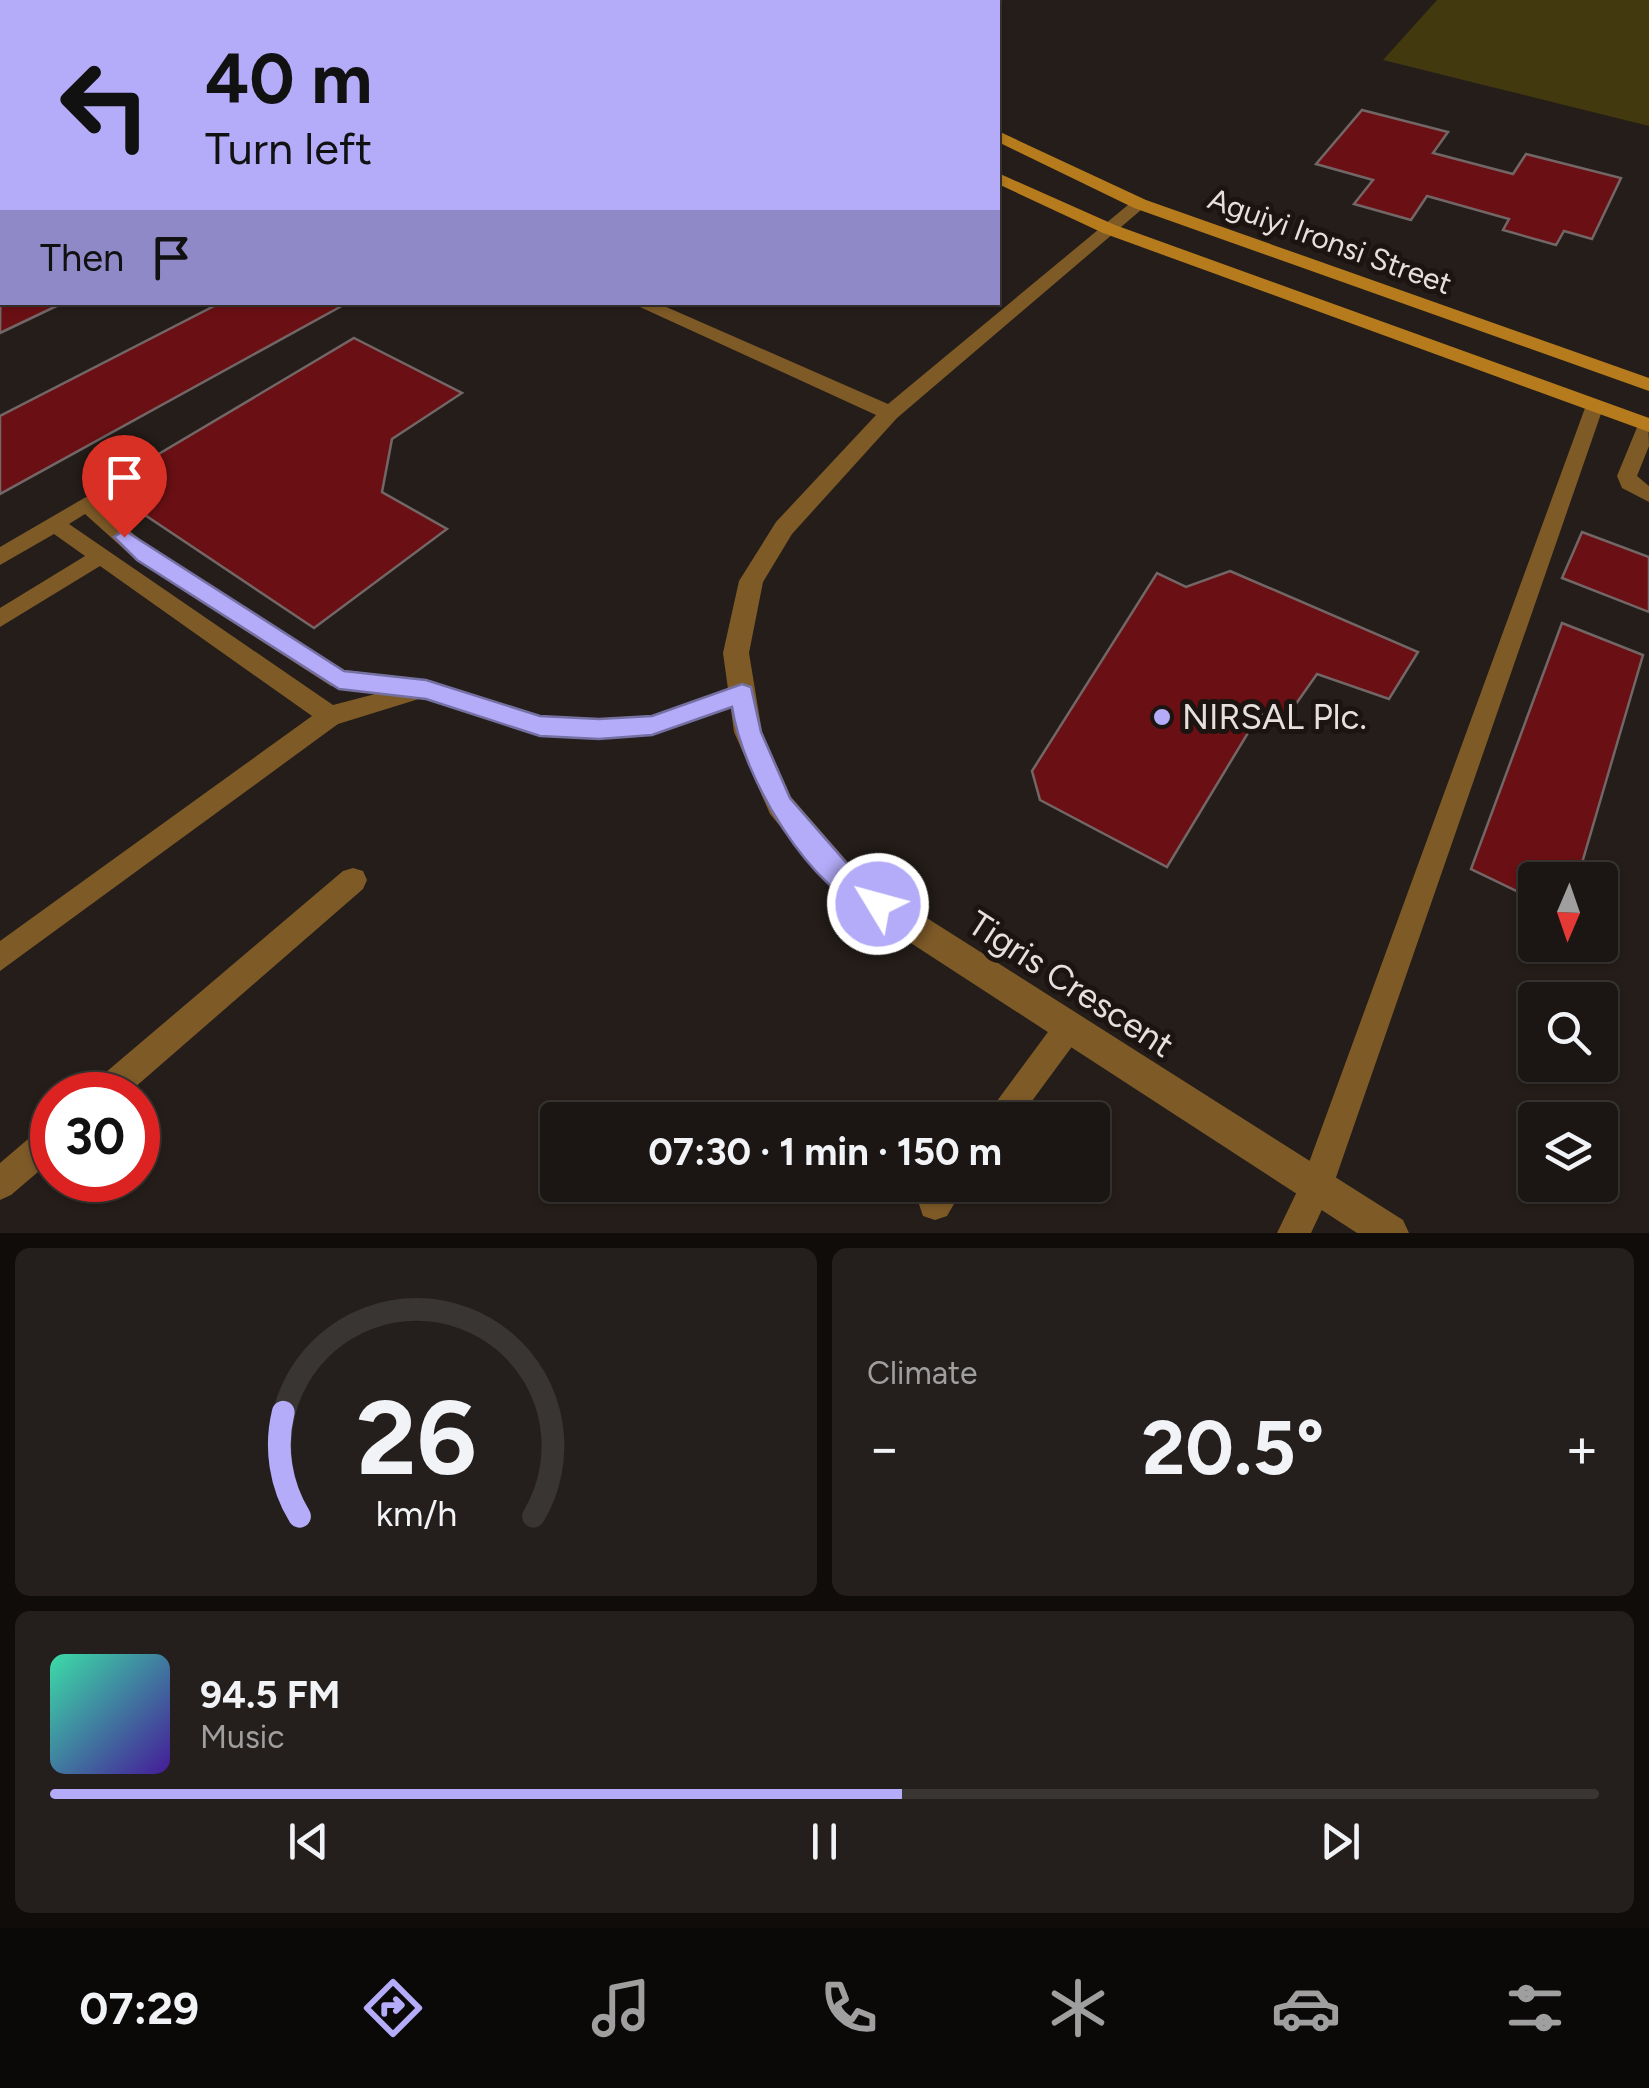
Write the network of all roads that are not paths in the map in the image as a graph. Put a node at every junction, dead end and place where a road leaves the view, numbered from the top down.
1 (1000, 137) edge
2 (1000, 179) edge
3 (1140, 204) junction
4 (1108, 229) junction
5 (645, 305) edge
6 (1649, 385) edge
7 (1594, 408) junction
8 (890, 414) junction
9 (1649, 425) edge
10 (1649, 494) edge
11 (54, 524) junction
12 (102, 555) junction
13 (0, 557) edge
14 (0, 619) edge
15 (426, 689) junction
16 (742, 694) junction
17 (330, 716) junction
18 (353, 880) dead end
19 (0, 958) edge
20 (1069, 1028) junction
21 (131, 1072) edge
22 (1013, 1102) edge
23 (30, 1158) edge
24 (0, 1184) edge
25 (1317, 1186) junction
26 (1294, 1233) edge
27 (1390, 1233) edge

1 - 3 main road, Aguiyi Ironsi Street
2 - 4 main road, Aguiyi Ironsi Street
3 - 4 street, Tigris Crescent
3 - 6 main road, Aguiyi Ironsi Street
4 - 7 main road, Aguiyi Ironsi Street
4 - 8 street, Tigris Crescent
5 - 8 street
7 - 9 main road, Aguiyi Ironsi Street
7 - 25 lane
8 - 16 street, Tigris Crescent
9 - 10 lane
11 - 12 lane
11 - 13 lane
11 - 15 lane
12 - 14 lane
12 - 17 lane
15 - 16 lane
15 - 17 lane
16 - 20 street, Tigris Crescent
17 - 19 lane
18 - 21 lane
20 - 22 lane
20 - 25 street, Tigris Crescent
23 - 24 lane
25 - 26 lane
25 - 27 street, Tigris Crescent

